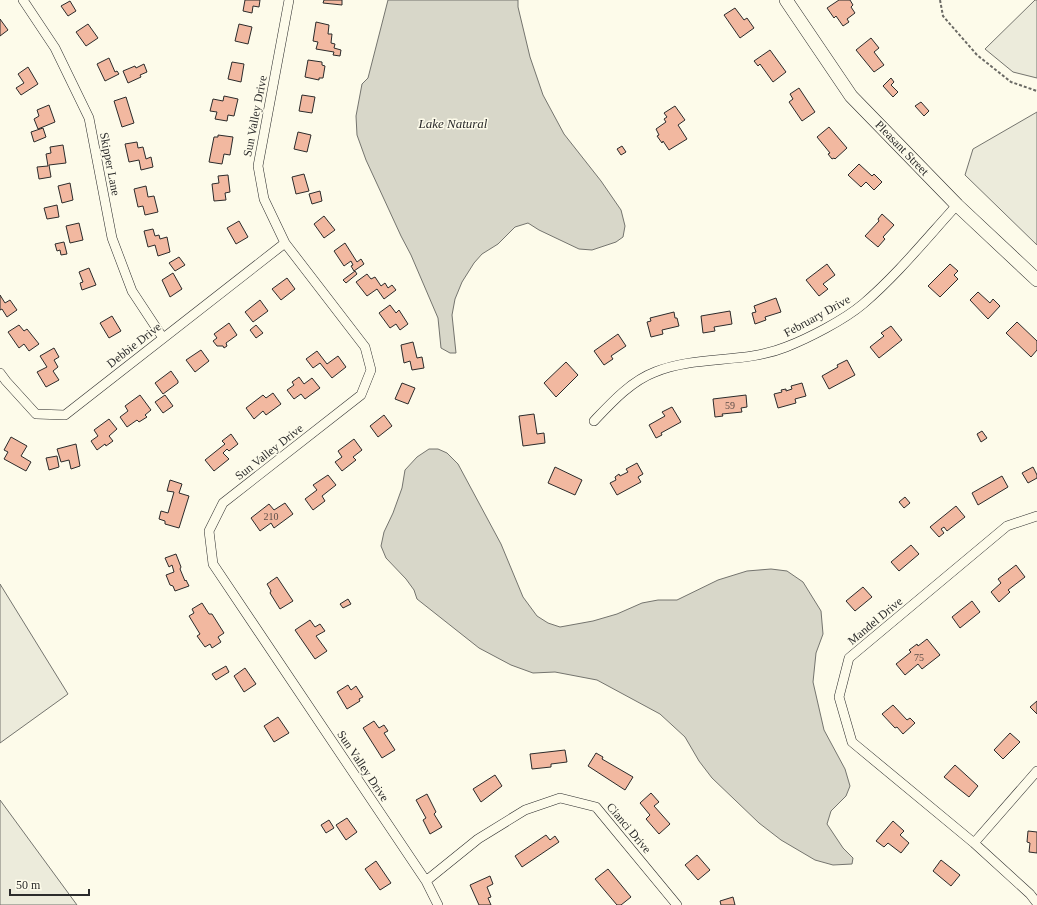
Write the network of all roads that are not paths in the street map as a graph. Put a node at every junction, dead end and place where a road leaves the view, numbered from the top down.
1 (23, 0) edge
2 (289, 0) edge
3 (786, 0) edge
4 (957, 205) junction
5 (285, 243) junction
6 (1037, 280) edge
7 (163, 338) junction
8 (0, 373) edge
9 (594, 421) dead end
10 (1037, 516) edge
11 (1037, 771) edge
12 (974, 843) junction
13 (426, 881) junction
14 (1037, 903) edge
15 (438, 905) edge
16 (677, 905) edge

1 - 7 street, Skipper Lane
2 - 5 street, Sun Valley Drive
3 - 4 street, Pleasant Street
4 - 6 street, Pleasant Street
4 - 9 street, February Drive
5 - 7 street, Debbie Drive
5 - 13 street, Sun Valley Drive
7 - 8 street, Debbie Drive
10 - 12 street, Mandel Drive
11 - 12 street
12 - 14 street, Mandel Drive
13 - 15 street, Sun Valley Drive
13 - 16 street, Cianci Drive

